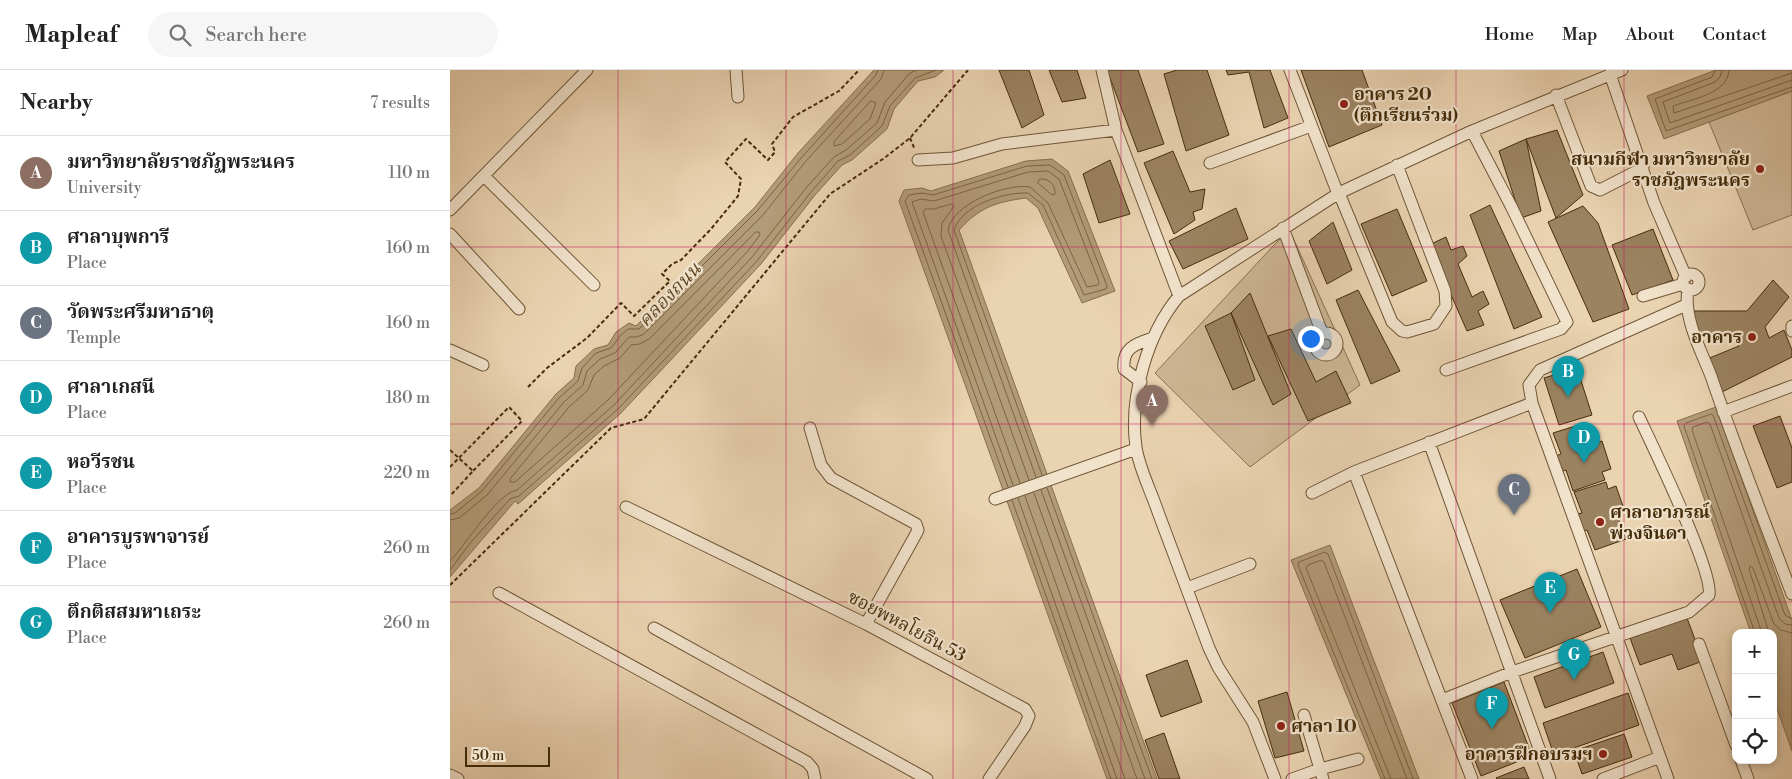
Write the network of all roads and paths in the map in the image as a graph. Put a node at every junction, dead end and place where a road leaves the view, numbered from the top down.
1 (587, 70) edge
2 (736, 70) edge
3 (859, 70) edge
4 (968, 70) edge
5 (1102, 70) edge
6 (1290, 70) edge
7 (1586, 70) edge
8 (1622, 70) edge
9 (1610, 74) junction
10 (1590, 82) junction
11 (1556, 95) junction
12 (738, 97) dead end
13 (1310, 126) junction
14 (1116, 130) junction
15 (1472, 131) junction
16 (918, 160) dead end
17 (1210, 163) dead end
18 (1397, 166) junction
19 (1643, 168) junction
20 (484, 176) junction
21 (1339, 194) junction
22 (450, 210) edge
23 (1283, 228) junction
24 (450, 234) edge
25 (1686, 283) junction
26 (594, 285) dead end
27 (1179, 296) junction
28 (1642, 296) dead end
29 (1686, 305) junction
30 (519, 308) dead end
31 (1792, 326) edge
32 (1792, 331) edge
33 (1322, 334) dead end
34 (1153, 338) junction
35 (450, 350) edge
36 (483, 366) dead end
37 (1446, 370) dead end
38 (1141, 382) junction
39 (1792, 386) edge
40 (528, 387) dead end
41 (1532, 403) junction
42 (1723, 412) junction
43 (1639, 417) dead end
44 (810, 428) dead end
45 (1430, 442) junction
46 (1136, 449) junction
47 (450, 450) edge
48 (459, 458) junction
49 (450, 467) edge
50 (473, 471) junction
51 (1354, 472) junction
52 (1312, 493) dead end
53 (450, 496) edge
54 (999, 498) dead end
55 (626, 507) dead end
56 (1250, 564) dead end
57 (450, 585) edge
58 (1186, 588) junction
59 (499, 593) dead end
60 (1792, 594) edge
61 (866, 624) junction
62 (654, 628) dead end
63 (1615, 636) junction
64 (1699, 644) dead end
65 (1512, 672) junction
66 (1442, 700) junction
67 (1304, 715) dead end
68 (1732, 734) edge
69 (1660, 757) junction
70 (1358, 759) dead end
71 (1742, 764) edge
72 (1321, 774) edge
73 (450, 775) edge
74 (458, 779) edge
75 (816, 779) edge
76 (927, 779) edge
77 (989, 779) edge
78 (1274, 779) edge
79 (1292, 779) edge
80 (1472, 779) edge
81 (1550, 779) edge
82 (1603, 779) edge
83 (1668, 779) edge
84 (1748, 779) edge

1 - 20 street
2 - 12 street
3 - 40 path
4 - 57 path
5 - 14 street
6 - 13 street
7 - 10 street
8 - 9 street
9 - 10 street
9 - 19 street
10 - 11 street
11 - 15 street
11 - 19 street
13 - 17 street
13 - 21 street
14 - 16 street
14 - 27 street
15 - 18 street
15 - 37 street
18 - 21 street
18 - 21 street
19 - 25 street
20 - 22 street
20 - 26 street
21 - 23 street
23 - 27 street
23 - 33 street
24 - 30 street
25 - 28 street
25 - 29 street
27 - 34 street
29 - 41 street
29 - 42 street
31 - 32 street
34 - 38 street
34 - 38 street
35 - 36 street
38 - 46 street
39 - 42 street
41 - 45 street
41 - 63 street
42 - 60 street
43 - 63 street
44 - 61 street
45 - 51 street
45 - 65 street
46 - 54 street
46 - 58 street
47 - 48 path
48 - 49 path
48 - 50 path
48 - 50 path
50 - 53 path
51 - 52 street
51 - 66 street
55 - 61 street, ซอยพหลโยธิน 53
56 - 58 street
58 - 78 street
59 - 75 street
61 - 77 street, ซอยพหลโยธิน 53
62 - 76 street
63 - 65 street
63 - 69 street
64 - 68 street
65 - 66 street
65 - 81 street
66 - 80 street
67 - 72 street
69 - 82 street
69 - 83 street
70 - 72 street
71 - 84 street
72 - 79 street
73 - 74 street

